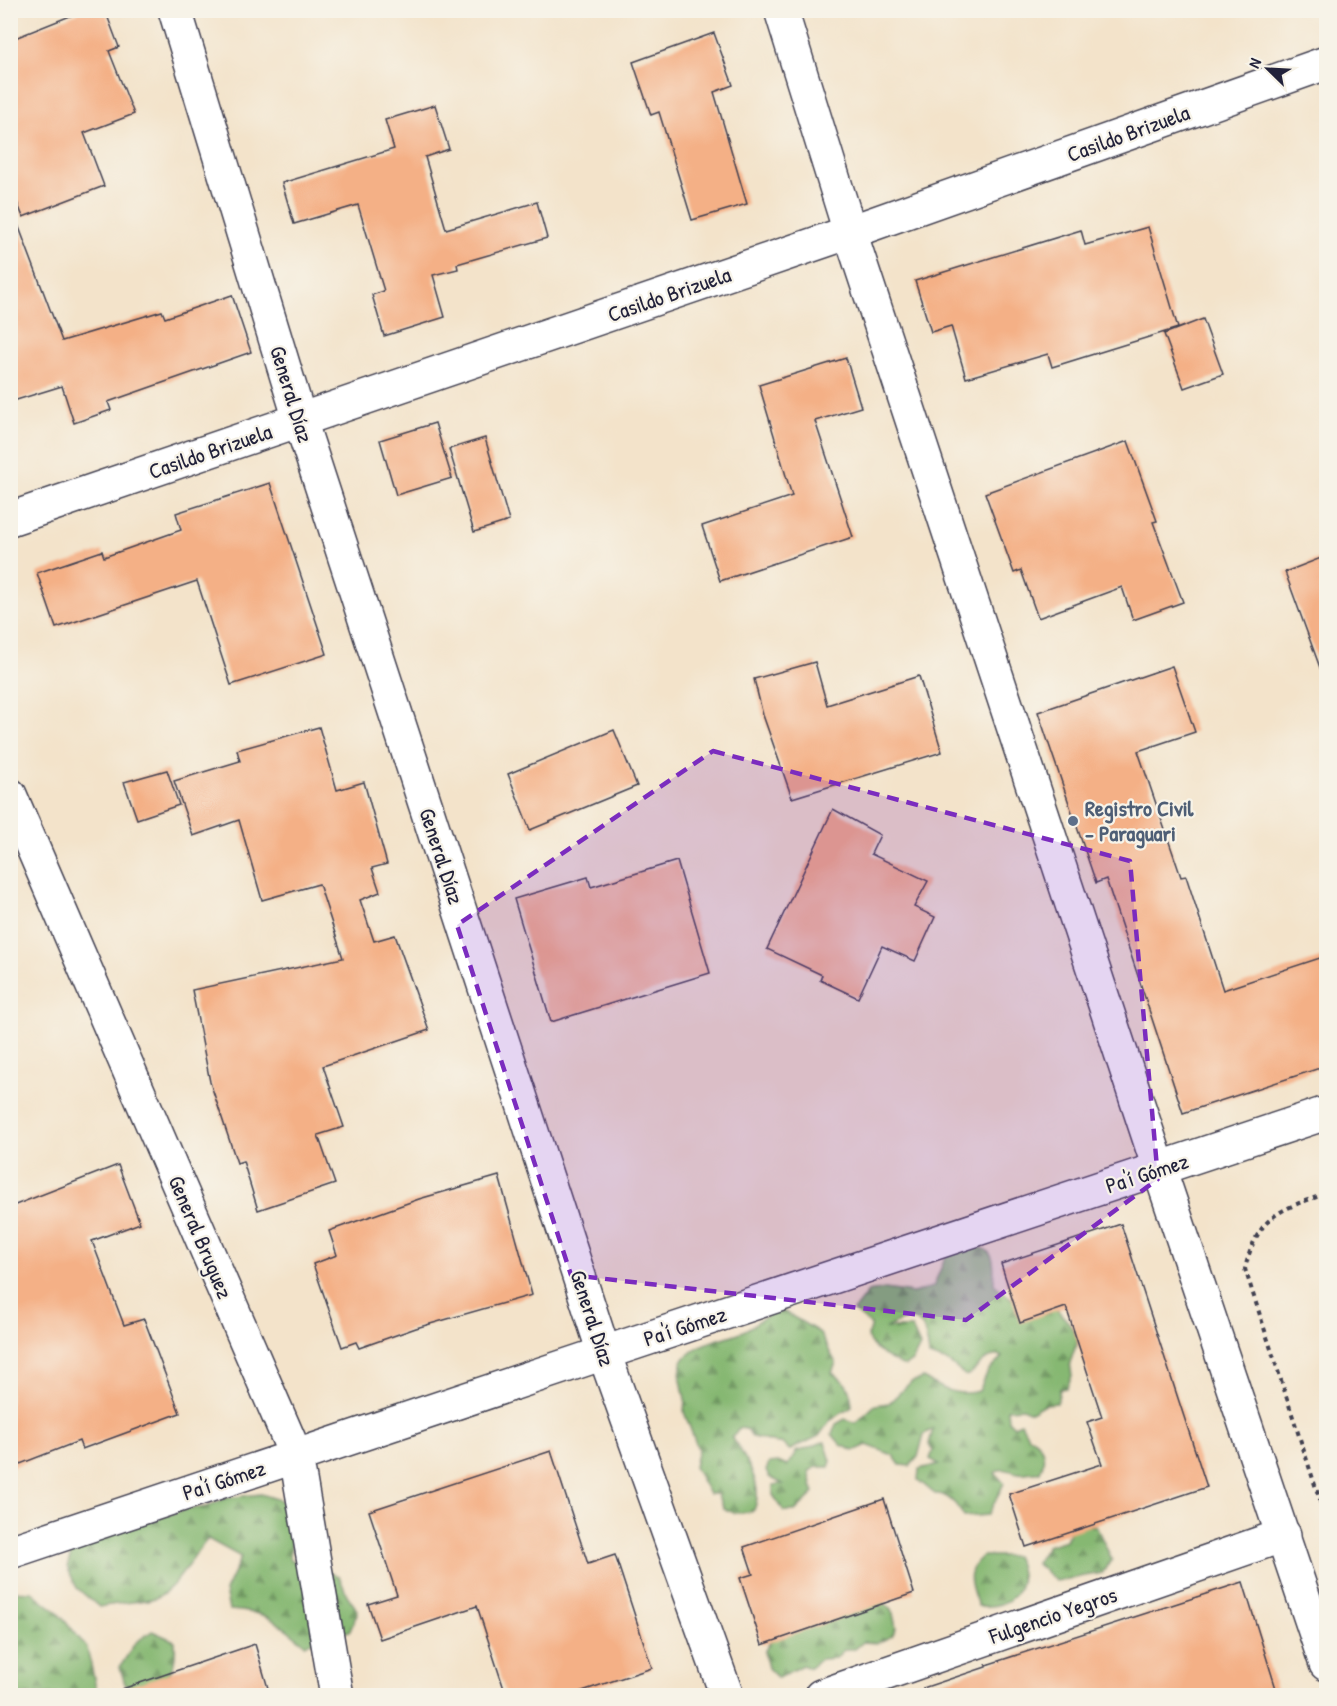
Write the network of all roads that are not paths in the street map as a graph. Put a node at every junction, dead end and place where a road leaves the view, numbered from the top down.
1 (175, 10) edge
2 (781, 10) edge
3 (1326, 63) edge
4 (850, 232) junction
5 (300, 420) junction
6 (10, 519) edge
7 (10, 795) edge
8 (1326, 1113) edge
9 (1159, 1168) junction
10 (604, 1353) junction
11 (296, 1456) junction
12 (1284, 1535) junction
13 (10, 1552) edge
14 (1326, 1664) edge
15 (337, 1695) edge
16 (727, 1695) edge
17 (821, 1695) edge

1 - 5 street, General Díaz
2 - 4 street
3 - 4 street, Casildo Brizuela
4 - 5 street, Casildo Brizuela
4 - 9 street
5 - 6 street, Casildo Brizuela
5 - 10 street, General Díaz
7 - 11 street, General Bruguez
8 - 9 street, Pa'í Gómez
9 - 10 street, Pa'í Gómez
9 - 12 street
10 - 11 street, Pa'í Gómez
10 - 16 street, General Díaz
11 - 13 street, Pa'í Gómez
11 - 15 street, General Bruguez
12 - 14 street
12 - 17 street, Fulgencio Yegros

